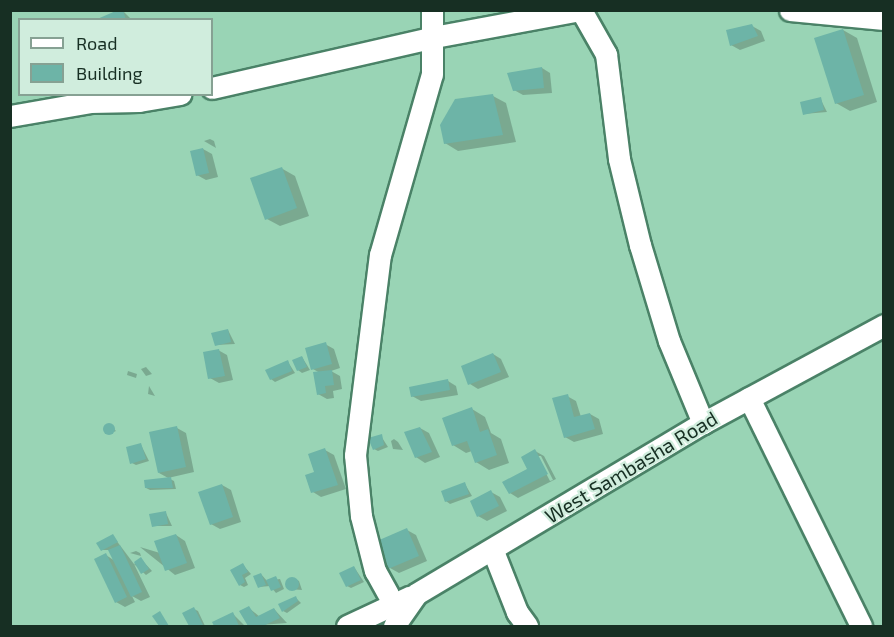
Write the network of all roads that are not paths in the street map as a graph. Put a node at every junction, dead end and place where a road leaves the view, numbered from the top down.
1 (432, 10) edge
2 (581, 10) edge
3 (790, 10) edge
4 (884, 20) edge
5 (434, 37) junction
6 (213, 88) edge
7 (168, 96) edge
8 (10, 116) edge
9 (884, 325) edge
10 (749, 398) junction
11 (703, 423) junction
12 (493, 550) junction
13 (388, 594) dead end
14 (416, 594) junction
15 (347, 627) edge
16 (394, 627) edge
17 (527, 627) edge
18 (861, 627) edge

1 - 5 street
2 - 5 street
2 - 11 street
3 - 4 street
5 - 6 street
5 - 13 street
7 - 8 street
9 - 10 street, West Sambasha Road
10 - 11 street, West Sambasha Road
10 - 18 street
11 - 12 street, West Sambasha Road
12 - 14 street, West Sambasha Road
12 - 17 street
14 - 15 street
14 - 16 street, West Sambasha Road

